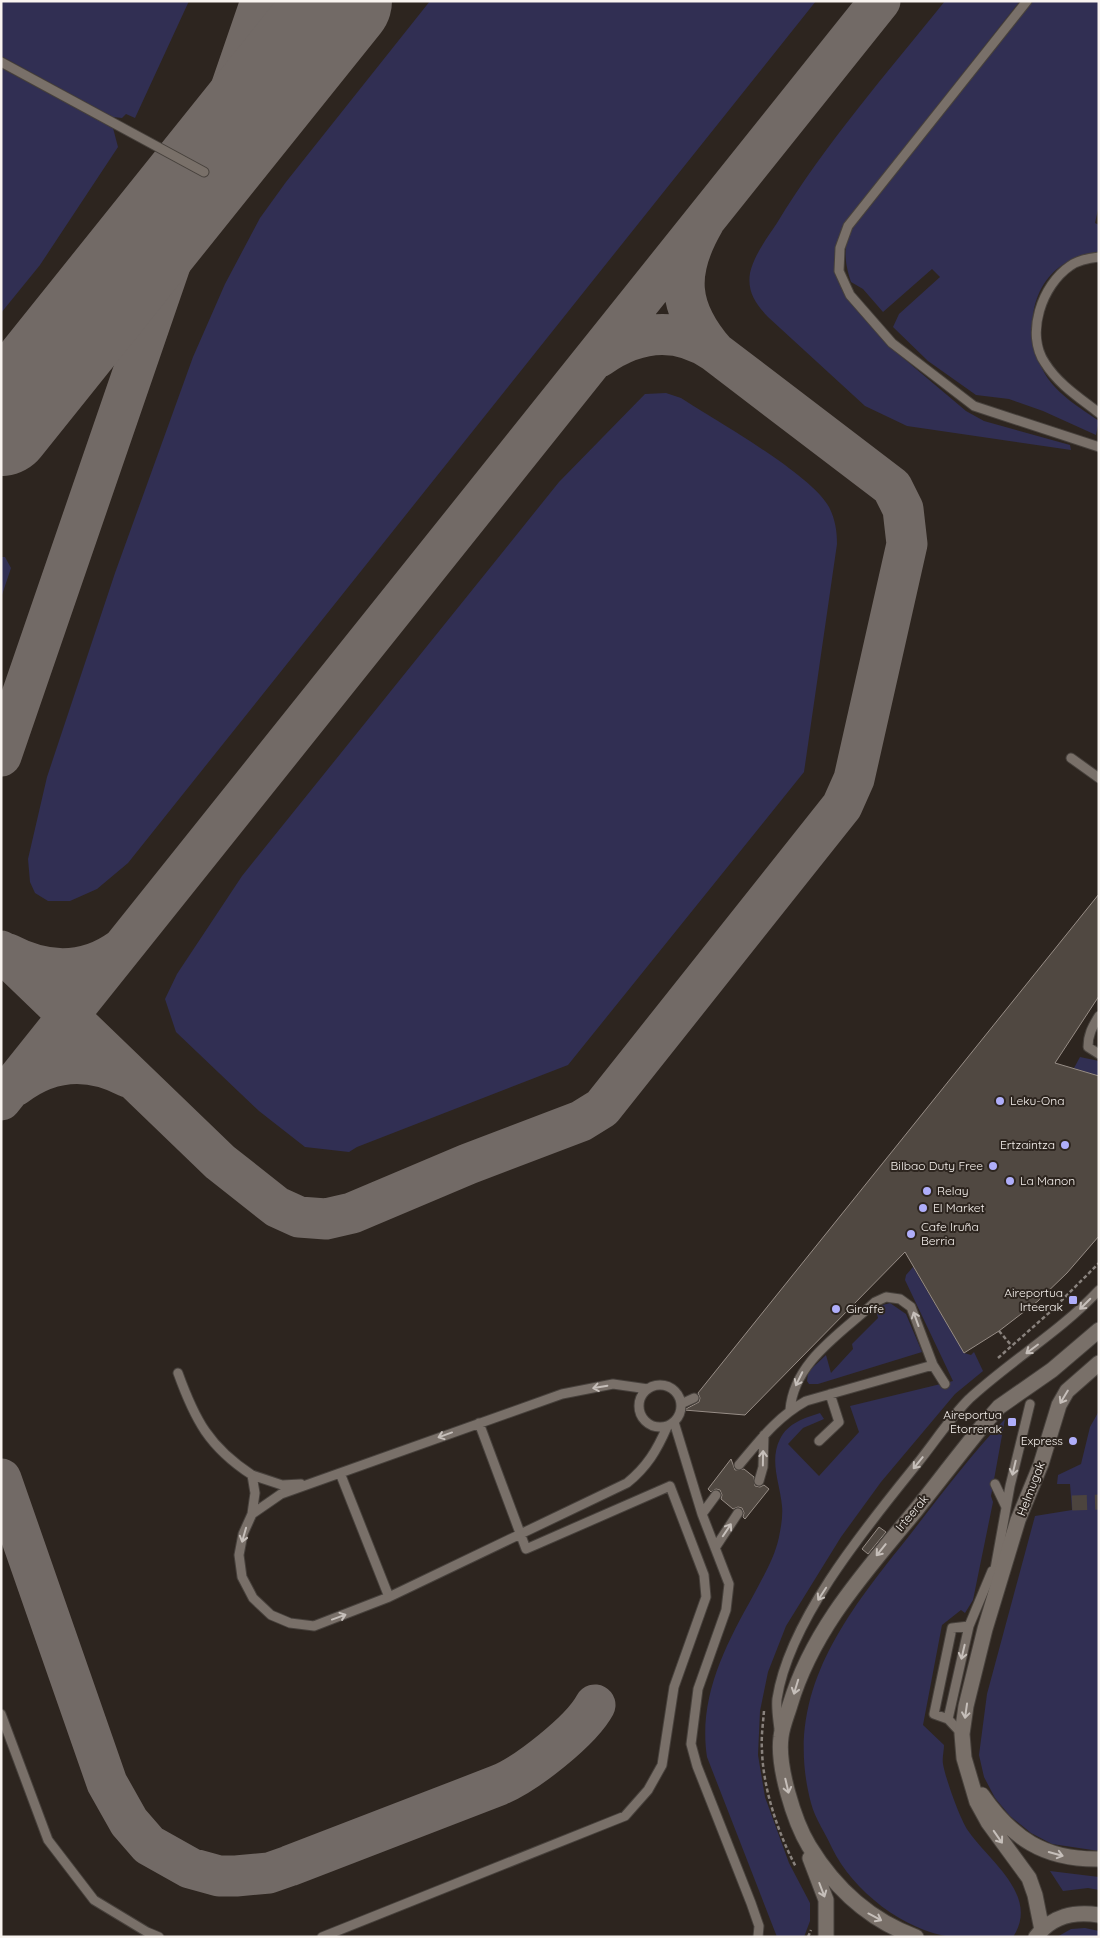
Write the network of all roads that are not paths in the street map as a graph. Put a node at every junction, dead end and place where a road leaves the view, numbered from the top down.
1 (1027, 1) edge
2 (1, 62) edge
3 (204, 172) dead end
4 (1099, 257) edge
5 (1099, 413) edge
6 (1099, 447) edge
7 (1071, 758) dead end
8 (1099, 778) edge
9 (1099, 1016) edge
10 (1099, 1054) edge
11 (1099, 1290) edge
12 (1099, 1330) edge
13 (1099, 1363) edge
14 (933, 1365) junction
15 (178, 1373) dead end
16 (945, 1384) dead end
17 (648, 1389) junction
18 (830, 1394) junction
19 (694, 1398) dead end
20 (681, 1404) junction
21 (1030, 1404) dead end
22 (790, 1410) junction
23 (479, 1423) junction
24 (670, 1424) junction
25 (764, 1434) junction
26 (819, 1441) dead end
27 (739, 1465) dead end
28 (340, 1473) junction
29 (252, 1475) junction
30 (759, 1481) dead end
31 (311, 1483) junction
32 (994, 1484) dead end
33 (716, 1496) dead end
34 (1006, 1507) junction
35 (738, 1513) dead end
36 (252, 1514) junction
37 (702, 1514) junction
38 (522, 1532) junction
39 (715, 1548) junction
40 (998, 1557) junction
41 (389, 1597) junction
42 (969, 1626) junction
43 (984, 1629) junction
44 (1, 1714) edge
45 (948, 1720) junction
46 (962, 1734) junction
47 (781, 1738) junction
48 (968, 1778) junction
49 (798, 1828) junction
50 (1099, 1860) edge
51 (1099, 1915) edge
52 (1039, 1933) edge
53 (159, 1937) edge
54 (322, 1937) edge
55 (758, 1937) edge
56 (826, 1937) edge
57 (916, 1937) edge

1 - 6 lane
2 - 3 lane
4 - 5 lane
7 - 8 lane
9 - 10 lane
11 -> 47 lane
12 -> 47 street, Irteerak
13 -> 43 street, Helmugak
14 - 16 lane
14 - 18 lane
14 -> 22 lane
15 - 29 lane
17 - 20 lane
17 -> 23 lane
17 - 24 lane
18 - 22 lane
18 - 26 lane
19 - 20 lane
20 - 24 lane
21 -> 34 lane
22 - 25 lane
23 -> 28 lane
23 - 38 lane
24 - 37 lane
24 - 38 lane
25 - 27 lane
30 -> 25 lane
28 - 31 lane
28 - 41 lane
29 - 31 lane
29 - 36 lane
31 - 36 lane
32 - 34 lane
33 - 37 lane
34 - 40 lane
39 -> 35 lane
36 -> 41 lane
37 - 39 lane
38 - 41 lane
38 - 54 lane
39 - 55 lane
40 - 42 lane
40 - 43 lane
42 -> 45 lane
42 - 45 lane
43 -> 46 street, Helmugak
44 - 53 lane
45 - 46 lane
46 - 48 street, Helmugak
47 -> 49 street
48 -> 50 street
48 -> 52 street, Helmugak
49 -> 56 street
49 -> 57 street
51 - 52 street

